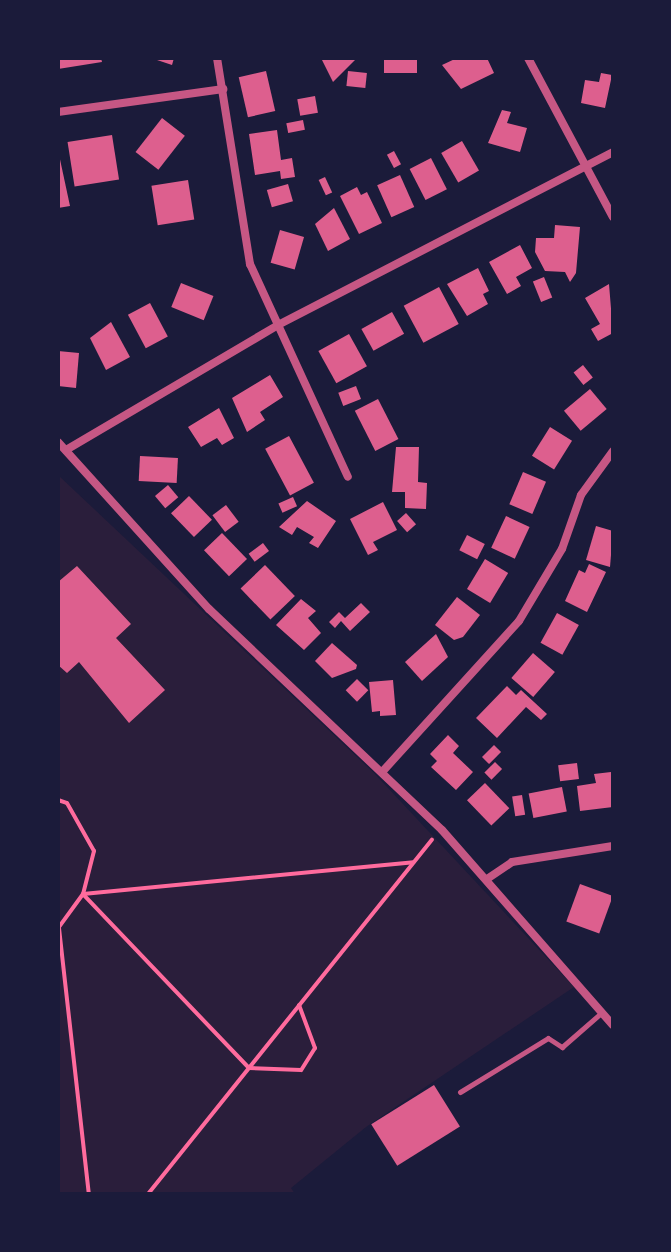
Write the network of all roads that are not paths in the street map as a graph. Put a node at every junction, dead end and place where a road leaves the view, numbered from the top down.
1 (217, 58) edge
2 (528, 58) edge
3 (223, 89) junction
4 (58, 112) edge
5 (613, 152) edge
6 (584, 167) junction
7 (613, 217) edge
8 (278, 325) junction
9 (58, 442) edge
10 (66, 450) junction
11 (613, 451) edge
12 (348, 477) dead end
13 (383, 771) junction
14 (613, 846) edge
15 (487, 879) junction
16 (602, 1012) junction
17 (613, 1025) edge
18 (460, 1092) dead end

1 - 3 street
2 - 6 street
3 - 4 street
3 - 8 street
5 - 6 street
6 - 7 street
6 - 8 street
8 - 10 street
8 - 12 street
9 - 10 street
10 - 13 street
11 - 13 street
13 - 15 street
14 - 15 street
15 - 16 street
16 - 17 street
16 - 18 lane

